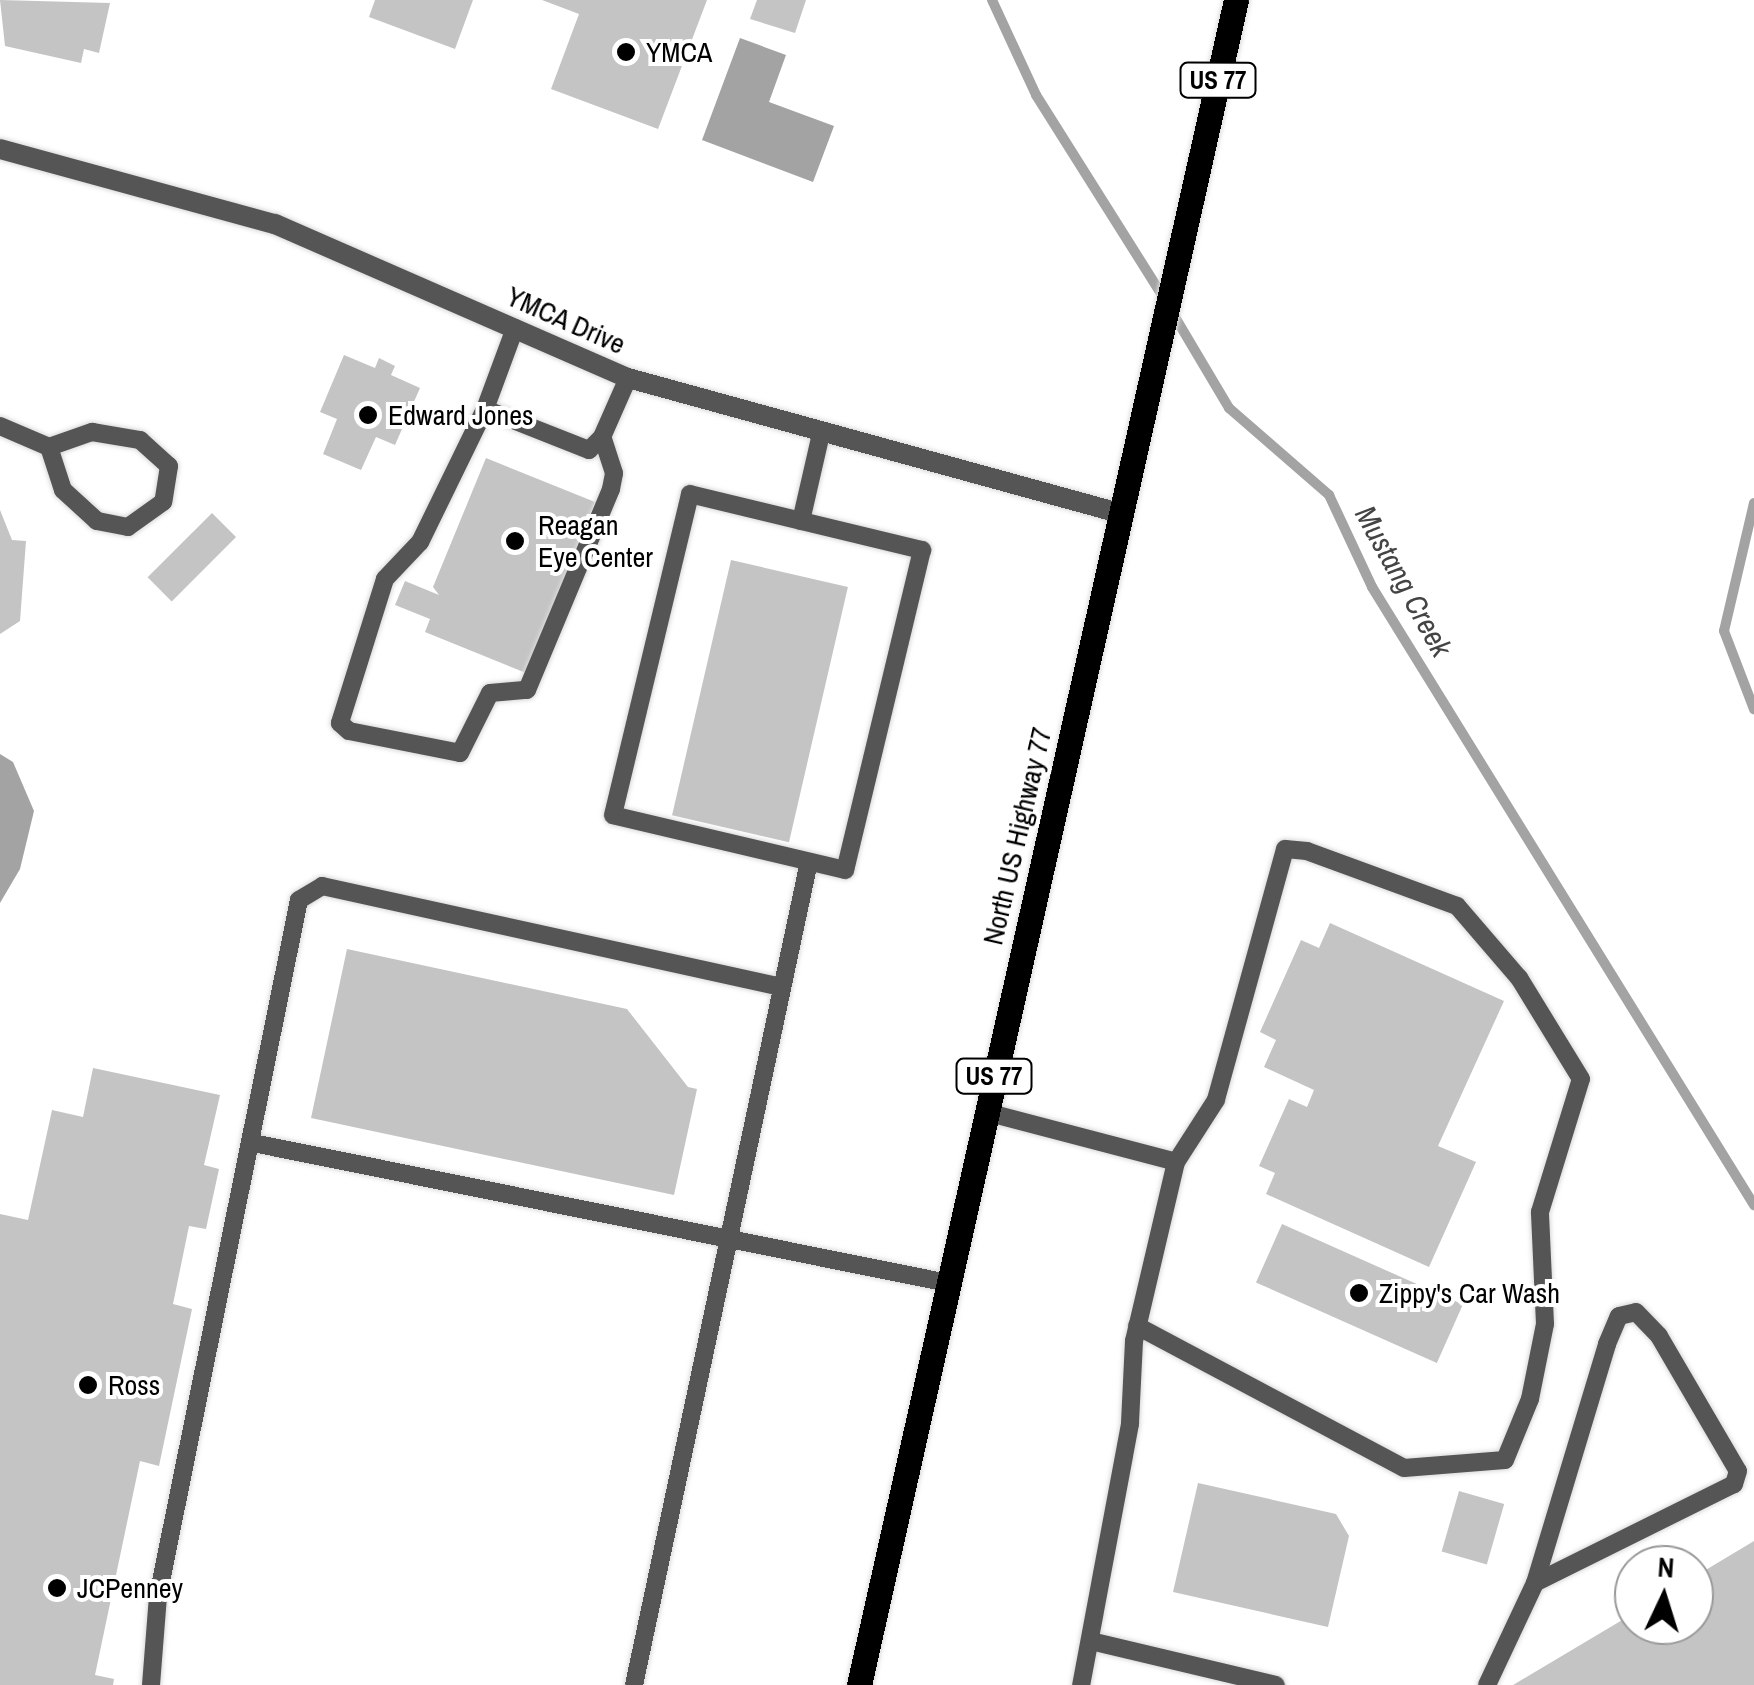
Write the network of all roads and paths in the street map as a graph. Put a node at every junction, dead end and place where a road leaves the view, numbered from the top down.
1 (1236, 0) edge
2 (0, 149) edge
3 (515, 328) junction
4 (628, 378) junction
5 (484, 408) junction
6 (0, 426) edge
7 (821, 434) junction
8 (602, 437) junction
9 (49, 447) junction
10 (1120, 514) junction
11 (800, 521) junction
12 (809, 862) junction
13 (782, 987) junction
14 (986, 1112) junction
15 (253, 1142) junction
16 (1176, 1162) junction
17 (727, 1240) junction
18 (948, 1283) junction
19 (1138, 1326) junction
20 (1536, 1583) junction
21 (1091, 1640) junction
22 (151, 1685) edge
23 (634, 1685) edge
24 (859, 1685) edge
25 (1081, 1685) edge
26 (1276, 1685) edge
27 (1487, 1685) edge

1 - 10 main road, North US Highway 77 / US 77
2 - 3 street, YMCA Drive
3 - 4 street, YMCA Drive
3 - 5 lane
4 - 7 street, YMCA Drive
4 - 8 lane
5 - 8 lane
5 - 8 lane
6 - 9 lane
7 - 10 street, YMCA Drive
7 - 11 lane
9 - 9 lane
10 - 14 main road, North US Highway 77 / US 77
11 - 12 lane
11 - 12 lane
12 - 13 lane
13 - 15 lane
13 - 17 lane
14 - 16 lane
14 - 18 main road, North US Highway 77 / US 77
15 - 17 lane
15 - 22 lane
16 - 19 lane
16 - 19 lane
17 - 18 lane
17 - 23 lane
18 - 24 main road, North US Highway 77 / US 77
19 - 21 lane
20 - 20 lane
20 - 27 lane
21 - 25 lane
21 - 26 lane

